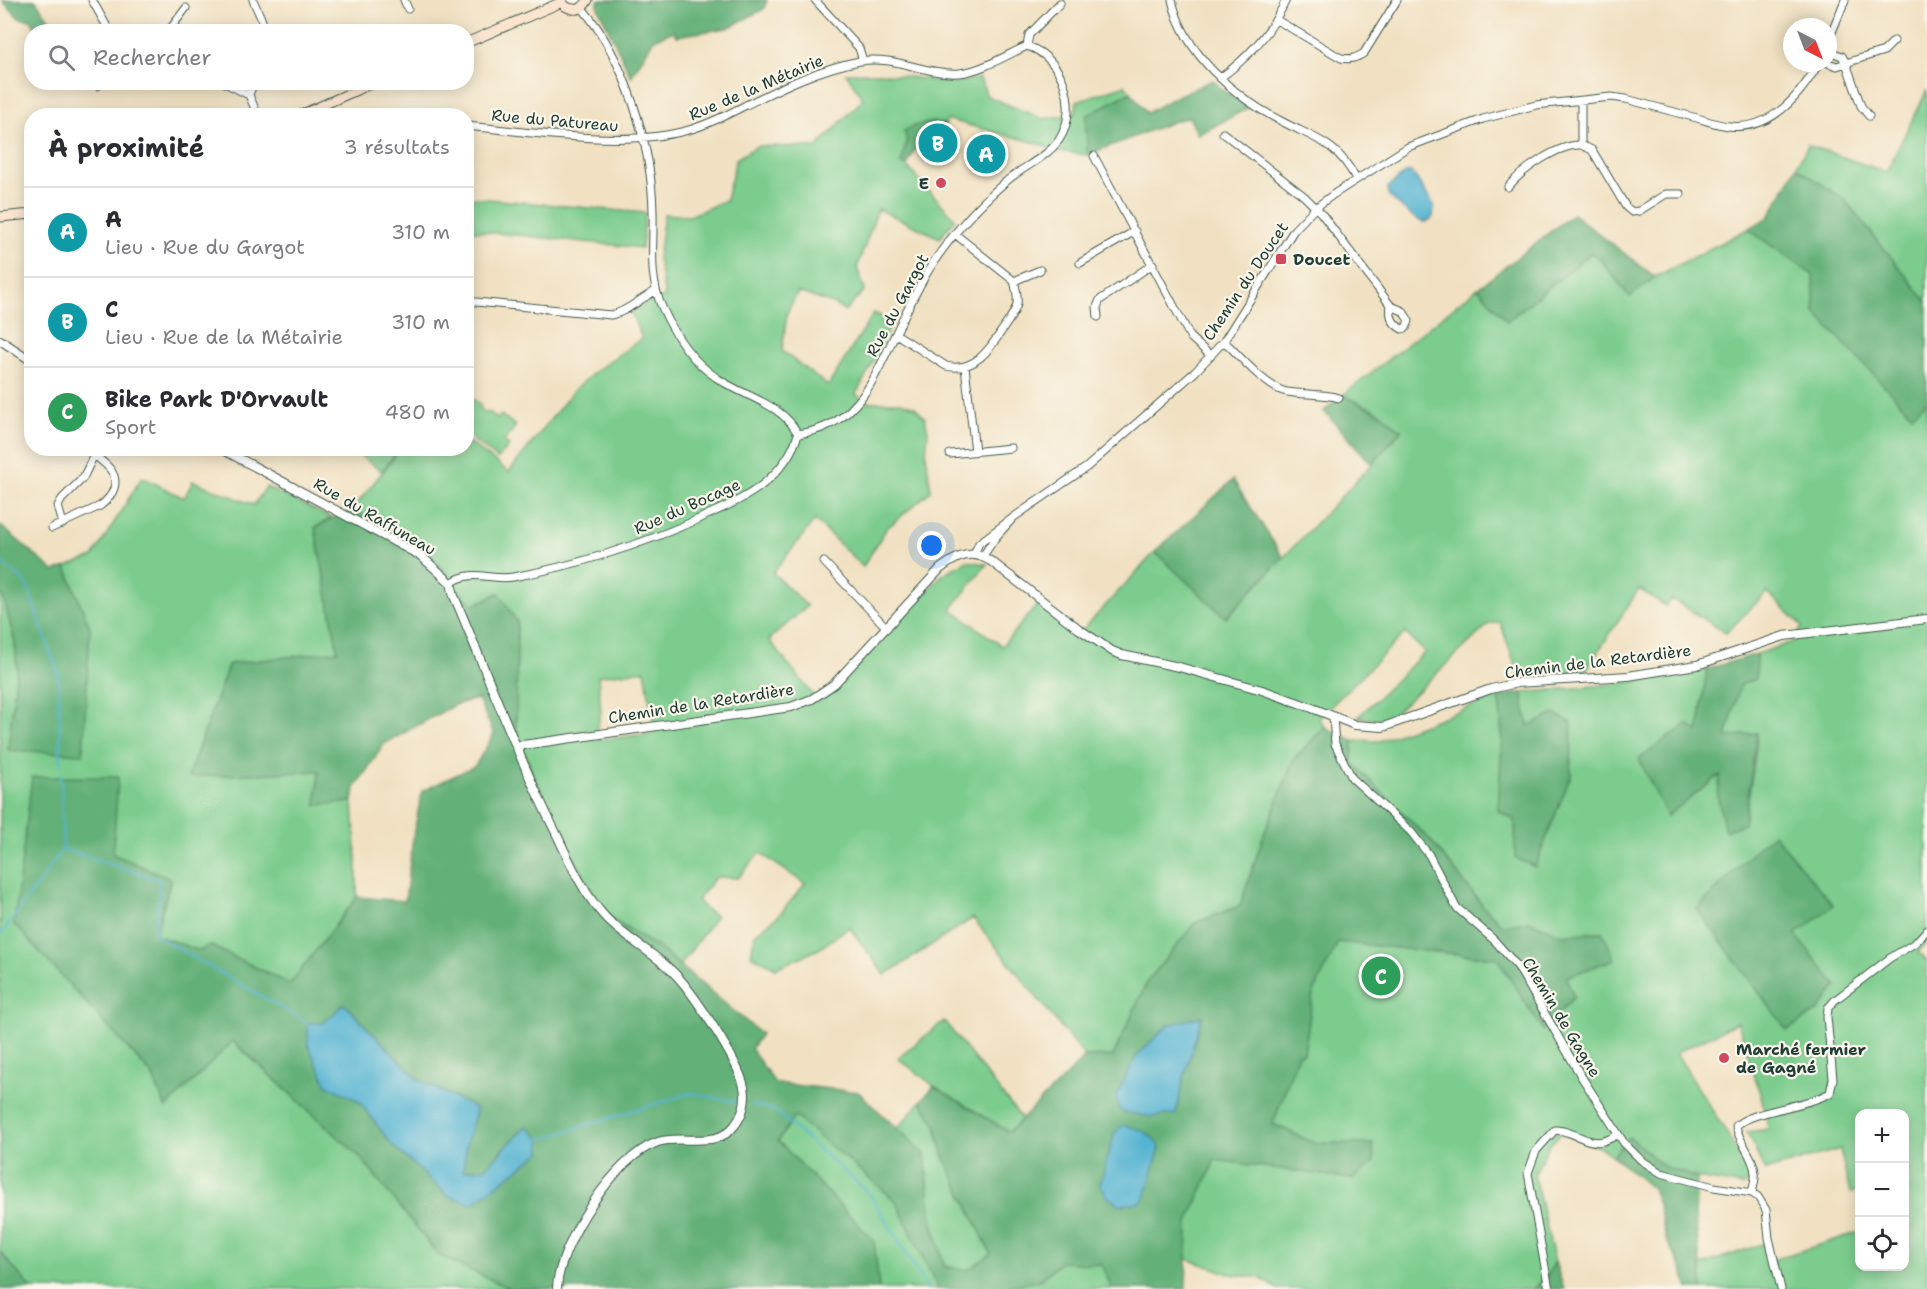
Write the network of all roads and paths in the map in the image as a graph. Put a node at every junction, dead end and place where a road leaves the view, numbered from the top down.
1 (92, 0) edge
2 (263, 0) edge
3 (404, 0) edge
4 (815, 0) edge
5 (1172, 0) edge
6 (1286, 0) edge
7 (1397, 0) edge
8 (1844, 0) edge
9 (561, 1) edge
10 (254, 3) edge
11 (1060, 3) dead end
12 (585, 4) edge
13 (186, 8) dead end
14 (408, 9) dead end
15 (1837, 18) edge
16 (1277, 20) junction
17 (106, 24) edge
18 (174, 24) edge
19 (262, 24) edge
20 (474, 39) edge
21 (1894, 41) dead end
22 (1027, 46) junction
23 (1837, 54) edge
24 (863, 61) junction
25 (1846, 63) junction
26 (1837, 66) edge
27 (1813, 72) edge
28 (1220, 78) junction
29 (239, 90) edge
30 (251, 90) edge
31 (357, 90) edge
32 (249, 95) junction
33 (1581, 101) junction
34 (255, 108) edge
35 (316, 108) edge
36 (1869, 116) dead end
37 (474, 127) edge
38 (1223, 133) dead end
39 (642, 137) junction
40 (1581, 145) junction
41 (1094, 156) dead end
42 (1356, 179) junction
43 (1509, 188) dead end
44 (1681, 194) dead end
45 (1315, 208) junction
46 (24, 215) edge
47 (0, 217) edge
48 (1135, 231) junction
49 (955, 234) junction
50 (1080, 263) dead end
51 (1153, 264) junction
52 (1040, 270) dead end
53 (1014, 281) junction
54 (657, 291) junction
55 (474, 302) edge
56 (1391, 306) dead end
57 (1098, 317) dead end
58 (896, 334) junction
59 (0, 340) edge
60 (1224, 341) junction
61 (24, 356) edge
62 (1210, 356) junction
63 (965, 367) junction
64 (1339, 398) dead end
65 (798, 434) junction
66 (1011, 448) dead end
67 (975, 451) junction
68 (950, 454) dead end
69 (90, 456) edge
70 (95, 456) edge
71 (235, 456) edge
72 (63, 524) junction
73 (52, 528) dead end
74 (978, 555) junction
75 (824, 562) dead end
76 (452, 583) junction
77 (1927, 619) edge
78 (887, 628) junction
79 (1333, 718) junction
80 (516, 746) junction
81 (1927, 930) edge
82 (1617, 1135) junction
83 (1752, 1193) junction
84 (557, 1289) edge
85 (1549, 1289) edge
86 (1781, 1289) edge

1 - 17 street
2 - 10 street
3 - 14 street
4 - 24 street
5 - 28 street
6 - 16 street
7 - 16 street
8 - 15 street
9 - 12 main road
9 - 20 main road
10 - 19 street
11 - 22 street
12 - 39 street
13 - 18 street
16 - 28 street
21 - 25 street
22 - 24 street, Rue de la Métairie
22 - 49 street, Rue du Gargot
23 - 25 street
24 - 39 street, Rue de la Métairie
25 - 26 street
25 - 36 street
27 - 33 street, Chemin du Doucet
28 - 42 street
29 - 32 street
30 - 32 street
31 - 35 main road
32 - 34 street
33 - 40 street
33 - 42 street, Chemin du Doucet
37 - 39 street, Rue du Patureau
38 - 45 street
39 - 54 street
40 - 43 street
40 - 44 street
41 - 48 street
42 - 45 street, Chemin du Doucet
45 - 56 street
45 - 60 street, Chemin du Doucet
46 - 47 main road
48 - 50 street
48 - 51 street
49 - 53 street
49 - 58 street, Rue du Gargot
51 - 57 street
51 - 62 street
52 - 53 street
53 - 63 street
54 - 55 street
54 - 65 street
58 - 63 street
58 - 65 street, Rue du Gargot
59 - 61 street
60 - 62 street, Chemin du Doucet
60 - 64 street
62 - 74 street, Chemin du Doucet
63 - 67 street
65 - 76 street, Rue du Bocage
66 - 67 street
67 - 68 street
69 - 72 street
70 - 72 street
71 - 76 street, Rue du Raffuneau
72 - 73 street
74 - 78 street, Chemin de la Retardière
74 - 79 street, Chemin de la Retardière
75 - 78 street
76 - 80 street
77 - 79 street, Chemin de la Retardière
78 - 80 street, Chemin de la Retardière
79 - 82 street, Chemin de Gagne
80 - 84 street
81 - 83 street
82 - 83 street, Chemin de Gagne
82 - 85 street
83 - 86 street

